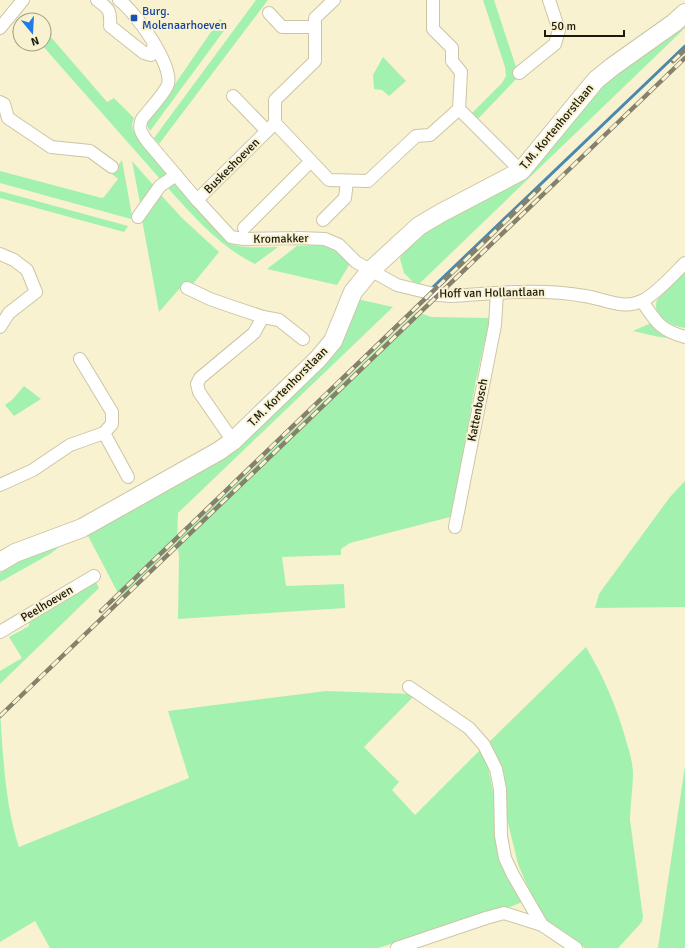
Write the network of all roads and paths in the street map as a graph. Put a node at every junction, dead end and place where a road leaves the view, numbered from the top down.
1 (23, 0) edge
2 (96, 0) edge
3 (119, 0) edge
4 (334, 0) edge
5 (433, 0) edge
6 (548, 0) edge
7 (269, 13) dead end
8 (685, 13) edge
9 (315, 27) junction
10 (0, 28) edge
11 (154, 44) junction
12 (519, 73) dead end
13 (233, 96) dead end
14 (0, 102) edge
15 (459, 109) junction
16 (271, 127) junction
17 (311, 161) junction
18 (112, 168) dead end
19 (521, 171) junction
20 (176, 175) junction
21 (346, 181) junction
22 (197, 200) junction
23 (138, 217) dead end
24 (323, 220) dead end
25 (244, 228) dead end
26 (0, 254) edge
27 (685, 263) edge
28 (370, 270) junction
29 (187, 288) dead end
30 (497, 293) junction
31 (642, 301) junction
32 (263, 317) junction
33 (0, 327) edge
34 (685, 336) edge
35 (303, 339) dead end
36 (80, 359) dead end
37 (104, 433) junction
38 (233, 441) junction
39 (128, 477) dead end
40 (0, 484) edge
41 (455, 527) dead end
42 (0, 562) edge
43 (94, 576) dead end
44 (0, 632) edge
45 (409, 687) dead end
46 (529, 904) junction
47 (504, 913) junction
48 (542, 925) junction
49 (397, 948) edge
50 (576, 948) edge

1 - 10 street
2 - 11 street
3 - 11 street, Kromakker
4 - 9 street
5 - 15 street
6 - 12 street
7 - 9 street
8 - 19 street, T.M. Kortenhorstlaan
9 - 16 street
11 - 20 street, Kromakker
13 - 16 street, Buskeshoeven
14 - 18 street
15 - 19 street
15 - 21 street, Buskeshoeven
16 - 17 street, Buskeshoeven
16 - 22 street, Buskeshoeven
17 - 21 street, Buskeshoeven
17 - 25 street
19 - 28 street, T.M. Kortenhorstlaan
20 - 22 street, Kromakker
20 - 23 street
21 - 24 street
22 - 28 street, Kromakker
26 - 33 street
27 - 31 street, Hoff van Hollantlaan
28 - 30 street, Hoff van Hollantlaan
28 - 38 street, T.M. Kortenhorstlaan
29 - 32 street
30 - 31 street, Hoff van Hollantlaan
30 - 41 street, Kattenbosch
31 - 34 street
32 - 35 street
32 - 38 street
36 - 37 street
37 - 39 street
37 - 40 street
38 - 42 street, T.M. Kortenhorstlaan
43 - 44 street, Peelhoeven
45 - 46 street
46 - 47 street
46 - 48 street
47 - 48 street
47 - 49 street
48 - 50 street

